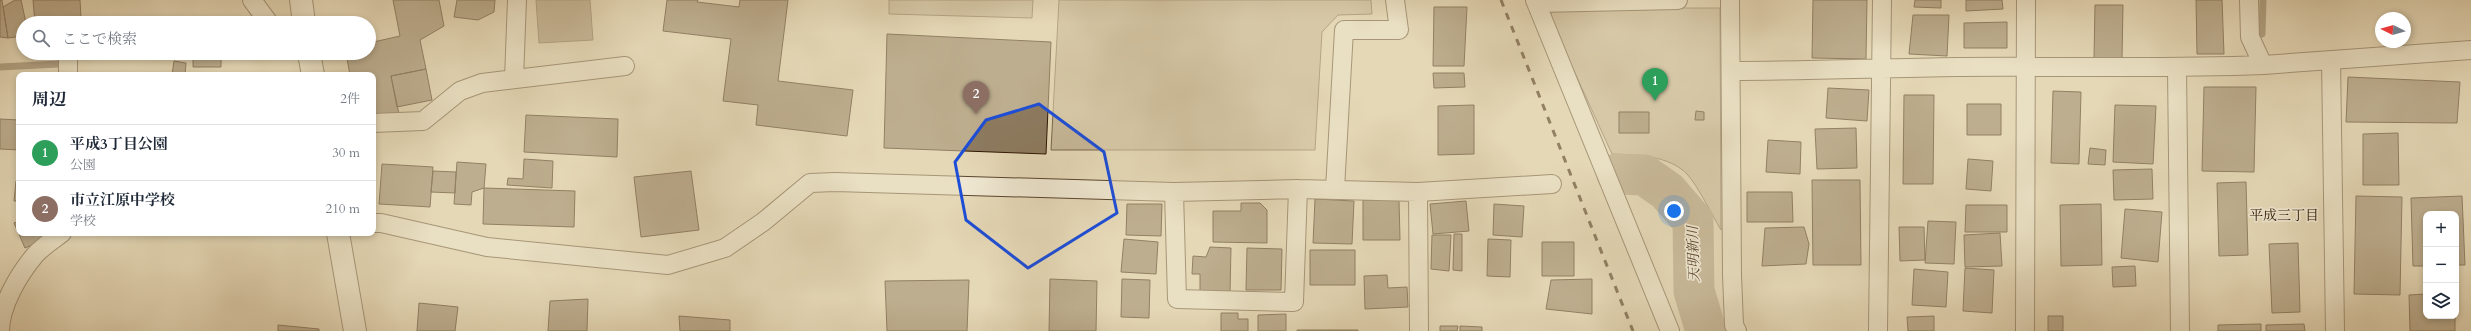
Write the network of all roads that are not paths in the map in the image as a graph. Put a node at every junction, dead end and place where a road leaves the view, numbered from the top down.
1 (252, 0) edge
2 (301, 0) edge
3 (517, 0) edge
4 (1395, 0) edge
5 (1678, 0) edge
6 (1730, 0) edge
7 (1882, 0) edge
8 (2026, 0) edge
9 (2249, 0) edge
10 (1536, 1) edge
11 (264, 16) edge
12 (303, 16) edge
13 (2471, 50) edge
14 (68, 60) edge
15 (310, 60) edge
16 (2331, 60) junction
17 (2263, 65) junction
18 (625, 66) dead end
19 (2026, 68) junction
20 (2177, 68) junction
21 (1881, 69) junction
22 (1731, 71) junction
23 (68, 72) edge
24 (312, 72) edge
25 (514, 79) junction
26 (376, 124) edge
27 (1552, 184) dead end
28 (1298, 189) junction
29 (1335, 189) junction
30 (1174, 192) junction
31 (1418, 192) junction
32 (376, 223) edge
33 (58, 236) edge
34 (339, 236) edge
35 (0, 324) edge
36 (0, 331) edge
37 (355, 331) edge
38 (1419, 331) edge
39 (1670, 331) edge
40 (1737, 331) edge
41 (1878, 331) edge
42 (2025, 331) edge
43 (2180, 331) edge
44 (2335, 331) edge

1 - 11 street
2 - 12 street
3 - 25 street
4 - 29 street
5 - 10 street
6 - 22 street
7 - 21 street
8 - 19 street
9 - 17 street
10 - 39 street
13 - 16 street
14 - 23 street
15 - 24 street
16 - 17 street
16 - 44 street
17 - 20 street
18 - 25 street
19 - 20 street
19 - 21 street
19 - 42 street
20 - 43 street
21 - 22 street
21 - 41 street
22 - 40 street
25 - 26 street
27 - 31 street
28 - 29 street
28 - 30 street
28 - 30 street
29 - 31 street
30 - 32 street
31 - 38 street
33 - 35 street
34 - 37 street
35 - 36 street

